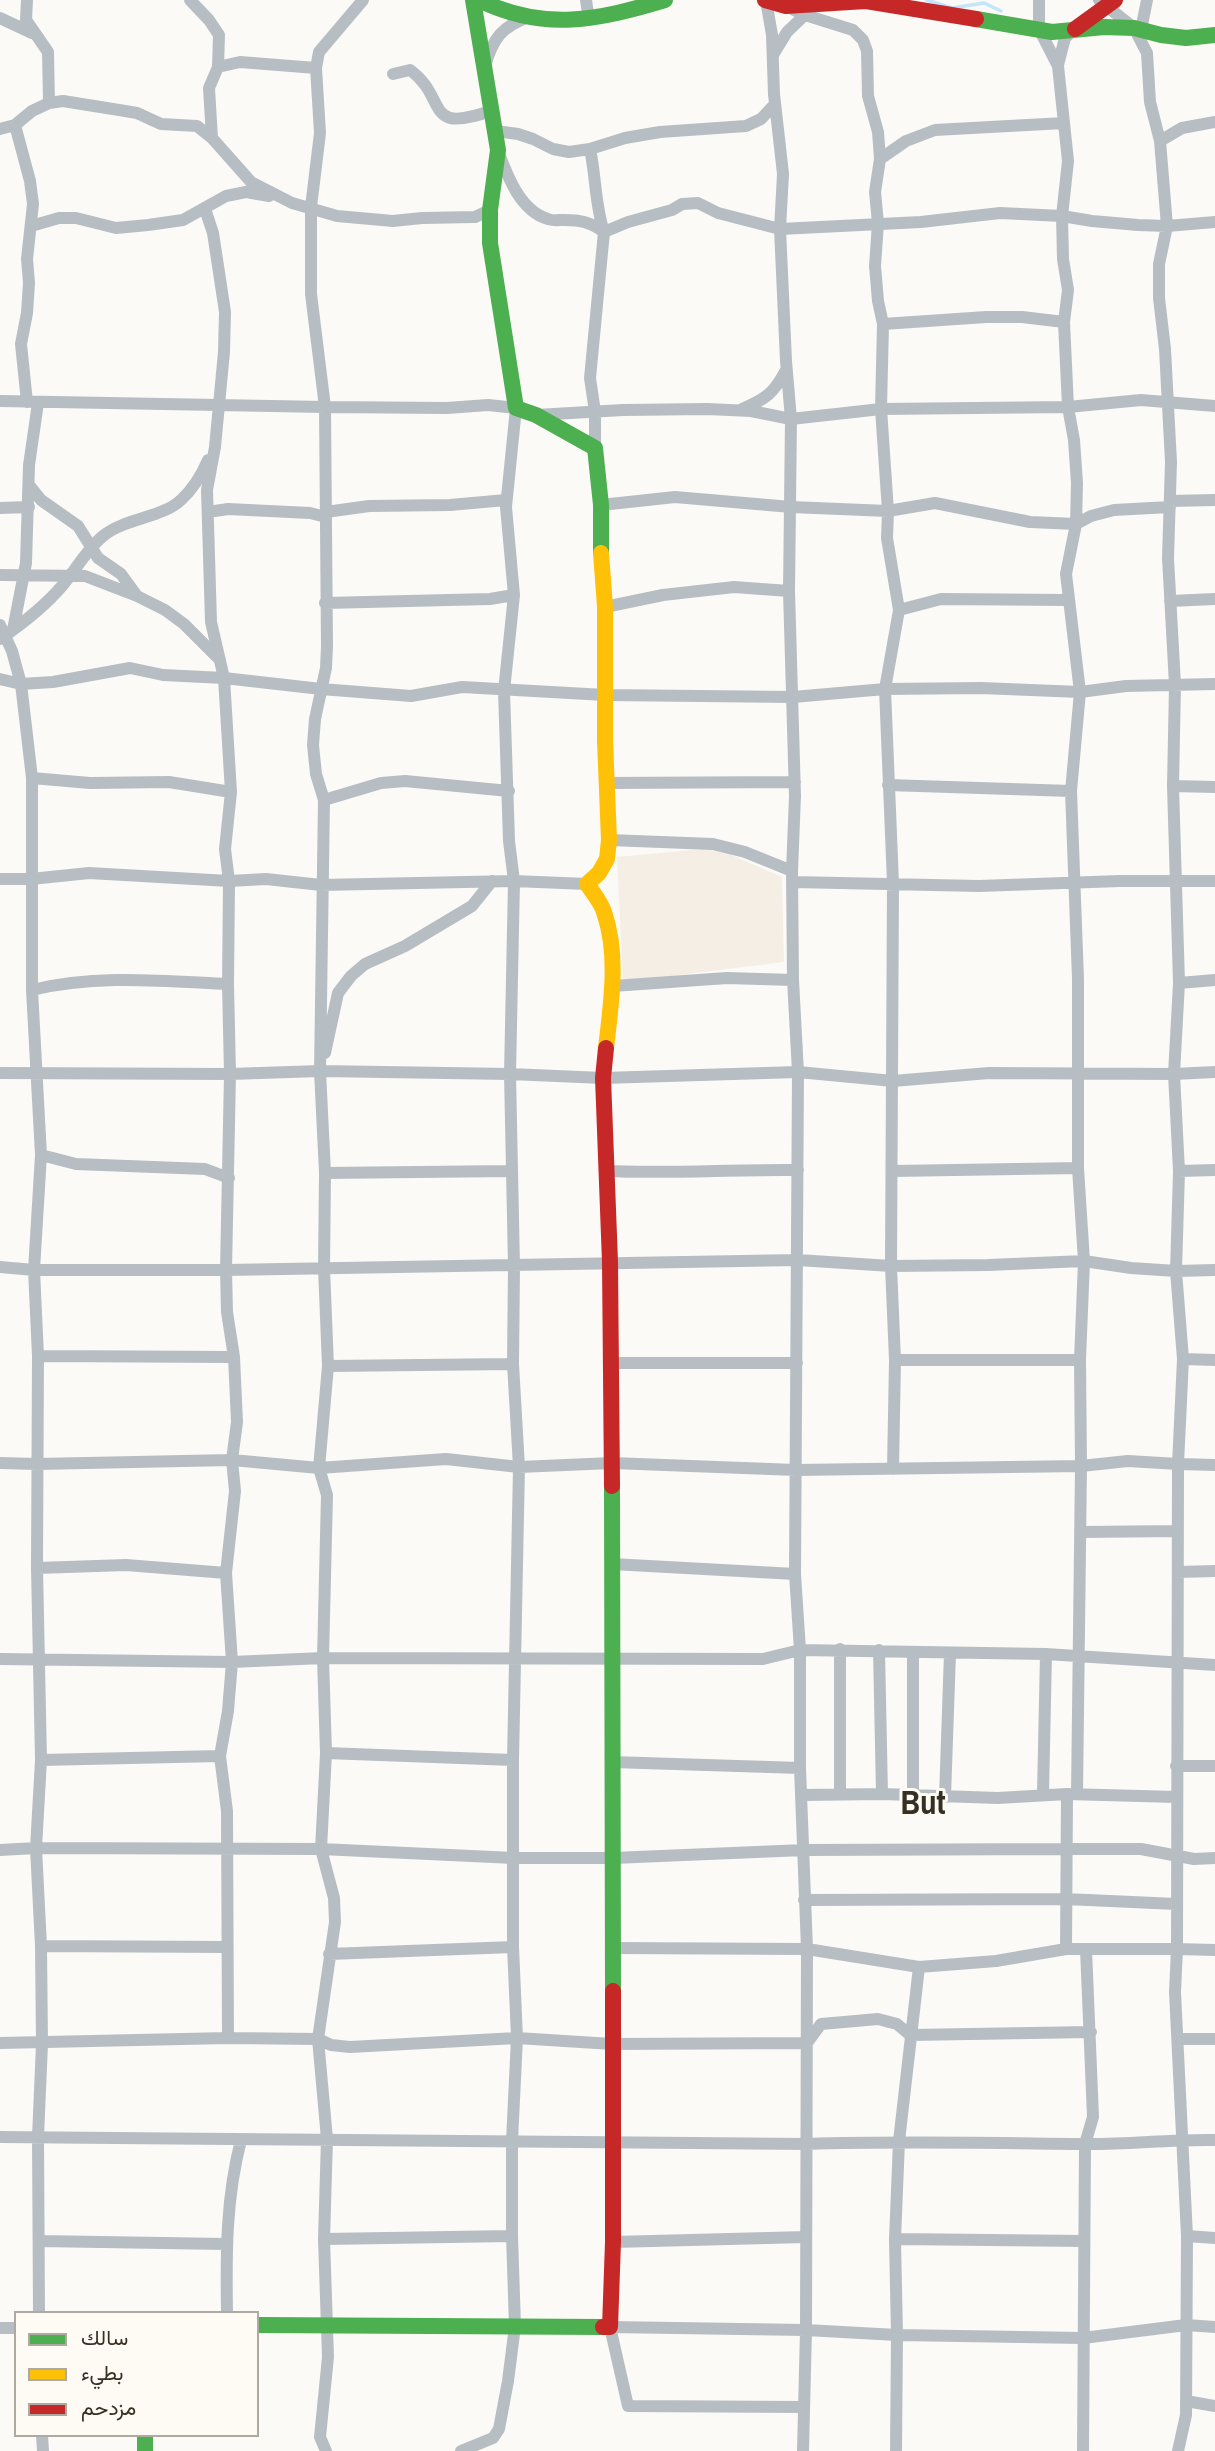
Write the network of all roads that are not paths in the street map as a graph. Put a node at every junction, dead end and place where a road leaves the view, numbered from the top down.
1 (26, 0) edge
2 (190, 0) edge
3 (363, 0) edge
4 (472, 0) edge
5 (479, 0) edge
6 (586, 0) edge
7 (665, 0) edge
8 (766, 0) edge
9 (1039, 0) edge
10 (1147, 0) edge
11 (866, 1) edge
12 (1107, 2) edge
13 (811, 9) junction
14 (531, 16) junction
15 (0, 18) edge
16 (589, 20) junction
17 (1039, 29) junction
18 (1138, 29) junction
19 (1073, 30) junction
20 (1215, 35) edge
21 (38, 36) junction
22 (773, 55) junction
23 (1058, 66) junction
24 (218, 67) junction
25 (316, 68) junction
26 (484, 68) junction
27 (393, 75) dead end
28 (49, 103) junction
29 (775, 104) junction
30 (492, 110) junction
31 (1064, 122) junction
32 (1215, 122) edge
33 (15, 125) junction
34 (0, 129) edge
35 (496, 131) junction
36 (212, 138) junction
37 (1160, 141) junction
38 (590, 149) junction
39 (498, 150) junction
40 (880, 159) junction
41 (276, 197) junction
42 (311, 207) junction
43 (205, 209) junction
44 (490, 210) junction
45 (1062, 216) junction
46 (1215, 222) edge
47 (878, 223) junction
48 (31, 226) junction
49 (1167, 226) junction
50 (780, 229) junction
51 (604, 232) junction
52 (1064, 321) junction
53 (883, 324) junction
54 (786, 369) junction
55 (0, 401) edge
56 (33, 402) junction
57 (1166, 404) junction
58 (217, 405) junction
59 (325, 407) junction
60 (1068, 407) junction
61 (1215, 407) edge
62 (516, 408) junction
63 (881, 409) junction
64 (739, 411) junction
65 (595, 412) junction
66 (536, 415) junction
67 (791, 419) junction
68 (215, 447) junction
69 (595, 448) junction
70 (29, 485) junction
71 (506, 500) junction
72 (1215, 500) edge
73 (1170, 504) junction
74 (601, 505) junction
75 (29, 507) junction
76 (791, 507) junction
77 (0, 508) edge
78 (888, 511) junction
79 (208, 512) junction
80 (326, 515) junction
81 (1076, 524) junction
82 (92, 549) junction
83 (71, 574) junction
84 (0, 575) edge
85 (24, 575) junction
86 (789, 591) junction
87 (514, 595) junction
88 (137, 596) junction
89 (1215, 598) edge
90 (1067, 600) junction
91 (1170, 601) junction
92 (325, 603) junction
93 (606, 607) junction
94 (899, 610) junction
95 (5, 632) edge
96 (220, 661) junction
97 (224, 678) junction
98 (0, 679) edge
99 (21, 684) junction
100 (1215, 684) edge
101 (1175, 685) junction
102 (321, 690) junction
103 (885, 690) junction
104 (504, 691) junction
105 (1080, 691) junction
106 (605, 695) junction
107 (793, 697) junction
108 (32, 778) junction
109 (795, 782) junction
110 (606, 783) junction
111 (888, 785) junction
112 (1173, 786) junction
113 (1215, 787) edge
114 (509, 790) junction
115 (1071, 791) junction
116 (231, 792) junction
117 (324, 800) junction
118 (609, 840) junction
119 (792, 876) junction
120 (0, 879) edge
121 (30, 879) junction
122 (229, 881) junction
123 (492, 881) junction
124 (514, 881) junction
125 (1215, 881) edge
126 (893, 883) junction
127 (1075, 883) junction
128 (1174, 883) junction
129 (587, 884) junction
130 (321, 886) junction
131 (1215, 980) edge
132 (793, 981) junction
133 (1179, 983) junction
134 (228, 984) junction
135 (612, 986) junction
136 (32, 990) junction
137 (320, 1071) junction
138 (36, 1072) junction
139 (798, 1072) junction
140 (1078, 1072) junction
141 (1215, 1072) edge
142 (0, 1073) edge
143 (230, 1074) junction
144 (510, 1074) junction
145 (1174, 1074) junction
146 (603, 1078) junction
147 (893, 1080) junction
148 (41, 1156) junction
149 (1078, 1168) junction
150 (798, 1170) junction
151 (1215, 1170) edge
152 (512, 1171) junction
153 (607, 1171) junction
154 (893, 1171) junction
155 (1179, 1171) junction
156 (325, 1173) junction
157 (229, 1178) junction
158 (798, 1260) junction
159 (1084, 1261) junction
160 (610, 1262) junction
161 (514, 1266) junction
162 (891, 1266) junction
163 (0, 1267) edge
164 (324, 1269) junction
165 (34, 1270) junction
166 (226, 1270) junction
167 (1215, 1270) edge
168 (1176, 1271) junction
169 (38, 1356) junction
170 (234, 1357) junction
171 (1183, 1359) junction
172 (895, 1360) junction
173 (1080, 1360) junction
174 (1215, 1360) edge
175 (611, 1363) junction
176 (797, 1363) junction
177 (513, 1364) junction
178 (328, 1366) junction
179 (232, 1460) junction
180 (0, 1463) edge
181 (612, 1463) junction
182 (1178, 1464) junction
183 (37, 1465) junction
184 (1215, 1465) edge
185 (1081, 1466) junction
186 (519, 1467) junction
187 (319, 1468) junction
188 (893, 1469) junction
189 (796, 1470) junction
190 (1178, 1531) junction
191 (1081, 1532) junction
192 (612, 1564) junction
193 (37, 1568) junction
194 (1215, 1571) edge
195 (1178, 1572) junction
196 (226, 1573) junction
197 (795, 1574) junction
198 (840, 1649) junction
199 (800, 1650) junction
200 (879, 1650) junction
201 (913, 1652) junction
202 (950, 1653) junction
203 (1046, 1654) junction
204 (1079, 1656) junction
205 (323, 1658) junction
206 (0, 1659) edge
207 (40, 1660) junction
208 (515, 1660) junction
209 (612, 1660) junction
210 (232, 1662) junction
211 (1176, 1663) junction
212 (1215, 1665) edge
213 (326, 1753) junction
214 (220, 1756) junction
215 (41, 1760) junction
216 (513, 1760) junction
217 (612, 1762) junction
218 (1176, 1766) junction
219 (1215, 1766) edge
220 (800, 1768) junction
221 (840, 1794) junction
222 (882, 1794) junction
223 (1043, 1794) junction
224 (1072, 1794) junction
225 (802, 1795) junction
226 (913, 1796) junction
227 (945, 1797) junction
228 (1176, 1797) junction
229 (36, 1848) junction
230 (321, 1849) junction
231 (1067, 1849) junction
232 (0, 1850) edge
233 (227, 1850) junction
234 (804, 1850) junction
235 (1176, 1856) junction
236 (514, 1858) junction
237 (613, 1858) junction
238 (1215, 1858) edge
239 (1066, 1899) junction
240 (804, 1900) junction
241 (1176, 1904) junction
242 (41, 1946) junction
243 (227, 1947) junction
244 (513, 1947) junction
245 (613, 1948) junction
246 (807, 1949) junction
247 (1066, 1949) junction
248 (1086, 1949) junction
249 (1177, 1949) junction
250 (1215, 1950) edge
251 (329, 1954) junction
252 (919, 1967) junction
253 (1091, 2032) junction
254 (910, 2035) junction
255 (228, 2038) junction
256 (517, 2038) junction
257 (318, 2039) junction
258 (1179, 2039) junction
259 (1215, 2039) edge
260 (0, 2043) edge
261 (807, 2043) junction
262 (42, 2044) junction
263 (612, 2044) junction
264 (0, 2137) edge
265 (38, 2137) junction
266 (327, 2139) junction
267 (1182, 2139) junction
268 (241, 2140) junction
269 (1215, 2140) edge
270 (512, 2141) junction
271 (899, 2141) junction
272 (612, 2142) junction
273 (808, 2144) junction
274 (1085, 2144) junction
275 (512, 2236) junction
276 (1187, 2236) junction
277 (806, 2237) junction
278 (1215, 2238) edge
279 (324, 2239) junction
280 (895, 2239) junction
281 (39, 2241) junction
282 (1084, 2241) junction
283 (613, 2242) junction
284 (226, 2244) junction
285 (39, 2311) edge
286 (228, 2311) edge
287 (259, 2325) edge
288 (1186, 2325) junction
289 (514, 2326) junction
290 (326, 2327) junction
291 (610, 2327) junction
292 (1215, 2327) edge
293 (806, 2330) junction
294 (898, 2334) junction
295 (1083, 2337) junction
296 (1186, 2401) junction
297 (1215, 2406) edge
298 (803, 2407) junction
299 (326, 2451) edge
300 (461, 2451) edge
301 (803, 2451) edge
302 (896, 2451) edge
303 (1083, 2451) edge
304 (1178, 2451) edge

1 - 21 street
2 - 24 street
3 - 25 street
4 - 26 street
5 - 14 street
6 - 16 street
7 - 16 street
8 - 13 street
8 - 22 street
9 - 17 street
10 - 18 street
11 - 13 street
11 - 17 street
12 - 18 street
12 - 19 street
13 - 22 street
13 - 40 street
14 - 16 street
14 - 26 street
15 - 21 street
17 - 19 street
17 - 23 street
18 - 19 street
18 - 20 street
18 - 37 street
19 - 23 street
21 - 28 street
22 - 29 street
23 - 31 street
24 - 25 street
24 - 36 street
25 - 42 street
26 - 30 street
27 - 30 street
28 - 33 street
28 - 36 street
29 - 38 street
29 - 50 street
30 - 35 street
31 - 40 street
31 - 45 street
32 - 37 street
33 - 34 street
33 - 48 street
35 - 38 street
35 - 39 street
36 - 41 street
37 - 49 street
38 - 51 street
39 - 44 street
39 - 51 street
40 - 47 street
41 - 42 street
41 - 43 street
42 - 44 street
42 - 59 street
43 - 48 street
43 - 58 street
44 - 62 street
45 - 47 street
45 - 49 street
45 - 52 street
46 - 49 street
47 - 50 street
47 - 53 street
48 - 56 street
49 - 57 street
50 - 51 street
50 - 54 street
51 - 65 street
52 - 53 street
52 - 60 street
53 - 63 street
54 - 64 street
54 - 67 street
55 - 56 street
56 - 58 street
56 - 70 street
57 - 60 street
57 - 61 street
57 - 73 street
58 - 59 street
58 - 68 street
59 - 62 street
59 - 80 street
60 - 63 street
60 - 81 street
62 - 66 street
62 - 71 street
63 - 67 street
63 - 78 street
64 - 65 street
64 - 67 street
65 - 66 street
65 - 69 street
66 - 69 street
67 - 76 street
68 - 79 street
68 - 82 street
69 - 74 street
70 - 75 street
70 - 82 street
71 - 80 street
71 - 87 street
72 - 73 street
73 - 81 street
73 - 91 street
74 - 76 street
74 - 93 street
75 - 77 street
75 - 85 street
76 - 78 street
76 - 86 street
78 - 81 street
78 - 94 street
79 - 80 street
79 - 96 street
80 - 92 street
81 - 90 street
82 - 83 street
82 - 88 street
83 - 85 street
83 - 88 street
83 - 95 street
84 - 85 street
85 - 95 street
86 - 93 street
86 - 107 street
87 - 92 street
87 - 104 street
88 - 96 street
89 - 91 street
90 - 94 street
90 - 105 street
91 - 101 street
92 - 102 street
93 - 106 street
94 - 103 street
95 - 99 street
96 - 97 street
97 - 99 street
97 - 102 street
97 - 116 street
98 - 99 street
99 - 108 street
100 - 101 street
101 - 105 street
101 - 112 street
102 - 104 street
102 - 117 street
103 - 105 street
103 - 107 street
103 - 111 street
104 - 106 street
104 - 114 street
105 - 115 street
106 - 107 street
106 - 110 street
107 - 109 street
108 - 116 street
108 - 121 street
109 - 110 street
109 - 119 street
110 - 118 street
111 - 115 street
111 - 126 street
112 - 113 street
112 - 128 street
114 - 117 street
114 - 124 street
115 - 127 street
116 - 122 street
117 - 130 street
118 - 119 street
118 - 129 street
119 - 126 street
119 - 132 street
120 - 121 street
121 - 122 street
121 - 136 street
122 - 130 street
122 - 134 street
123 - 124 street
123 - 130 street
123 - 137 street
124 - 129 street
124 - 144 street
125 - 128 street
126 - 127 street
126 - 147 street
127 - 128 street
127 - 140 street
128 - 133 street
129 - 135 street
130 - 137 street
131 - 133 street
132 - 135 street
132 - 139 street
133 - 145 street
134 - 136 street
134 - 143 street
135 - 146 street
136 - 138 street
137 - 143 street
137 - 144 street
137 - 156 street
138 - 142 street
138 - 143 street
138 - 148 street
139 - 146 street
139 - 147 street
139 - 150 street
140 - 145 street
140 - 147 street
140 - 149 street
141 - 145 street
143 - 157 street
144 - 146 street
144 - 152 street
145 - 155 street
146 - 153 street
147 - 154 street
148 - 157 street
148 - 165 street
149 - 154 street
149 - 159 street
150 - 153 street
150 - 158 street
151 - 155 street
152 - 156 street
152 - 161 street
153 - 160 street
154 - 162 street
155 - 168 street
156 - 164 street
157 - 166 street
158 - 160 street
158 - 162 street
158 - 176 street
159 - 162 street
159 - 168 street
159 - 173 street
160 - 161 street
160 - 175 street
161 - 164 street
161 - 177 street
162 - 172 street
163 - 165 street
164 - 166 street
164 - 178 street
165 - 166 street
165 - 169 street
166 - 170 street
167 - 168 street
168 - 171 street
169 - 170 street
169 - 183 street
170 - 179 street
171 - 174 street
171 - 182 street
172 - 173 street
172 - 188 street
173 - 185 street
175 - 176 street
175 - 181 street
176 - 189 street
177 - 178 street
177 - 186 street
178 - 187 street
179 - 183 street
179 - 187 street
179 - 196 street
180 - 183 street
181 - 186 street
181 - 189 street
181 - 192 street
182 - 184 street
182 - 185 street
182 - 190 street
183 - 193 street
185 - 188 street
185 - 191 street
186 - 187 street
186 - 208 street
187 - 205 street
188 - 189 street
189 - 197 street
190 - 191 street
190 - 195 street
191 - 204 street
192 - 197 street
192 - 209 street
193 - 196 street
193 - 207 street
194 - 195 street
195 - 211 street
196 - 210 street
197 - 199 street
198 - 199 street
198 - 200 street
198 - 221 street
199 - 209 street
199 - 220 street
200 - 201 street
200 - 222 street
201 - 202 street
201 - 226 street
202 - 203 street
202 - 227 street
203 - 204 street
203 - 223 street
204 - 211 street
204 - 224 street
205 - 208 street
205 - 210 street
205 - 213 street
206 - 207 street
207 - 210 street
207 - 215 street
208 - 209 street
208 - 216 street
209 - 217 street
210 - 214 street
211 - 212 street
211 - 218 street
213 - 216 street
213 - 230 street
214 - 215 street
214 - 233 street
215 - 229 street
216 - 236 street
217 - 220 street
217 - 237 street
218 - 219 street
218 - 228 street
220 - 225 street
221 - 222 street
221 - 225 street
222 - 226 street
223 - 224 street
223 - 227 street
224 - 228 street
224 - 231 street
225 - 234 street
226 - 227 street
228 - 235 street
229 - 232 street
229 - 233 street
229 - 242 street
230 - 233 street
230 - 236 street
230 - 251 street
231 - 234 street
231 - 235 street
231 - 239 street
233 - 243 street
234 - 237 street
234 - 240 street
235 - 238 street
235 - 241 street
236 - 237 street
236 - 244 street
237 - 245 street
239 - 240 street
239 - 241 street
239 - 247 street
240 - 246 street
241 - 249 street
242 - 243 street
242 - 262 street
243 - 255 street
244 - 251 street
244 - 256 street
245 - 246 street
245 - 263 street
246 - 252 street
246 - 261 street
247 - 248 street
247 - 252 street
248 - 249 street
248 - 253 street
249 - 250 street
249 - 258 street
251 - 257 street
252 - 254 street
253 - 254 street
253 - 274 street
254 - 261 street
254 - 271 street
255 - 257 street
255 - 262 street
256 - 257 street
256 - 263 street
256 - 270 street
257 - 266 street
258 - 259 street
258 - 267 street
260 - 262 street
261 - 263 street
261 - 273 street
262 - 265 street
263 - 272 street
264 - 265 street
265 - 268 street
265 - 281 street
266 - 268 street
266 - 270 street
266 - 279 street
267 - 269 street
267 - 274 street
267 - 276 street
268 - 284 street
270 - 272 street
270 - 275 street
271 - 273 street
271 - 274 street
271 - 280 street
272 - 273 street
272 - 283 street
273 - 277 street
274 - 282 street
275 - 279 street
275 - 289 street
276 - 278 street
276 - 288 street
277 - 283 street
277 - 293 street
279 - 290 street
280 - 282 street
280 - 294 street
281 - 284 street
281 - 285 street
282 - 295 street
283 - 291 street
284 - 286 street
287 - 290 street
288 - 292 street
288 - 295 street
288 - 296 street
289 - 290 street
289 - 291 street
289 - 300 street
290 - 299 street
291 - 293 street
291 - 298 street
293 - 294 street
293 - 298 street
294 - 295 street
294 - 302 street
295 - 303 street
296 - 297 street
296 - 304 street
298 - 301 street

